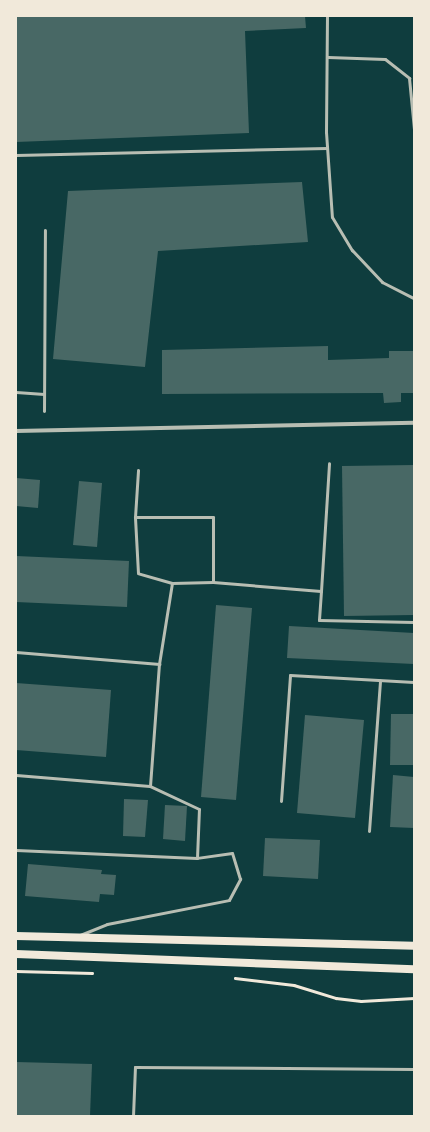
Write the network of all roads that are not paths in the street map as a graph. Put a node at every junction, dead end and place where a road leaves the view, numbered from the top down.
1 (327, 16) edge
2 (328, 57) junction
3 (414, 128) edge
4 (327, 148) junction
5 (16, 155) edge
6 (45, 230) dead end
7 (414, 298) edge
8 (16, 392) edge
9 (44, 394) junction
10 (44, 411) dead end
11 (414, 423) edge
12 (16, 430) edge
13 (328, 463) dead end
14 (138, 470) dead end
15 (135, 518) junction
16 (213, 582) junction
17 (172, 584) junction
18 (321, 591) junction
19 (414, 622) edge
20 (16, 652) edge
21 (159, 664) junction
22 (380, 680) junction
23 (414, 682) edge
24 (16, 775) edge
25 (150, 786) junction
26 (281, 802) dead end
27 (369, 831) dead end
28 (16, 850) edge
29 (197, 858) junction
30 (16, 936) edge
31 (74, 937) junction
32 (414, 946) edge
33 (16, 954) edge
34 (414, 968) edge
35 (414, 1069) edge
36 (134, 1116) edge

1 - 2 lane
2 - 3 lane
2 - 4 lane
4 - 5 lane
4 - 7 lane
6 - 9 lane
8 - 9 lane
9 - 10 lane
11 - 12 street
13 - 18 lane
14 - 15 lane
15 - 16 lane
15 - 17 lane
16 - 17 lane
16 - 18 lane
17 - 21 lane
18 - 19 lane
20 - 21 lane
21 - 25 lane
22 - 23 lane
22 - 26 lane
22 - 27 lane
24 - 25 lane
25 - 29 lane
28 - 29 lane
29 - 31 lane
30 - 31 main road
31 - 32 main road
33 - 34 main road
35 - 36 lane

